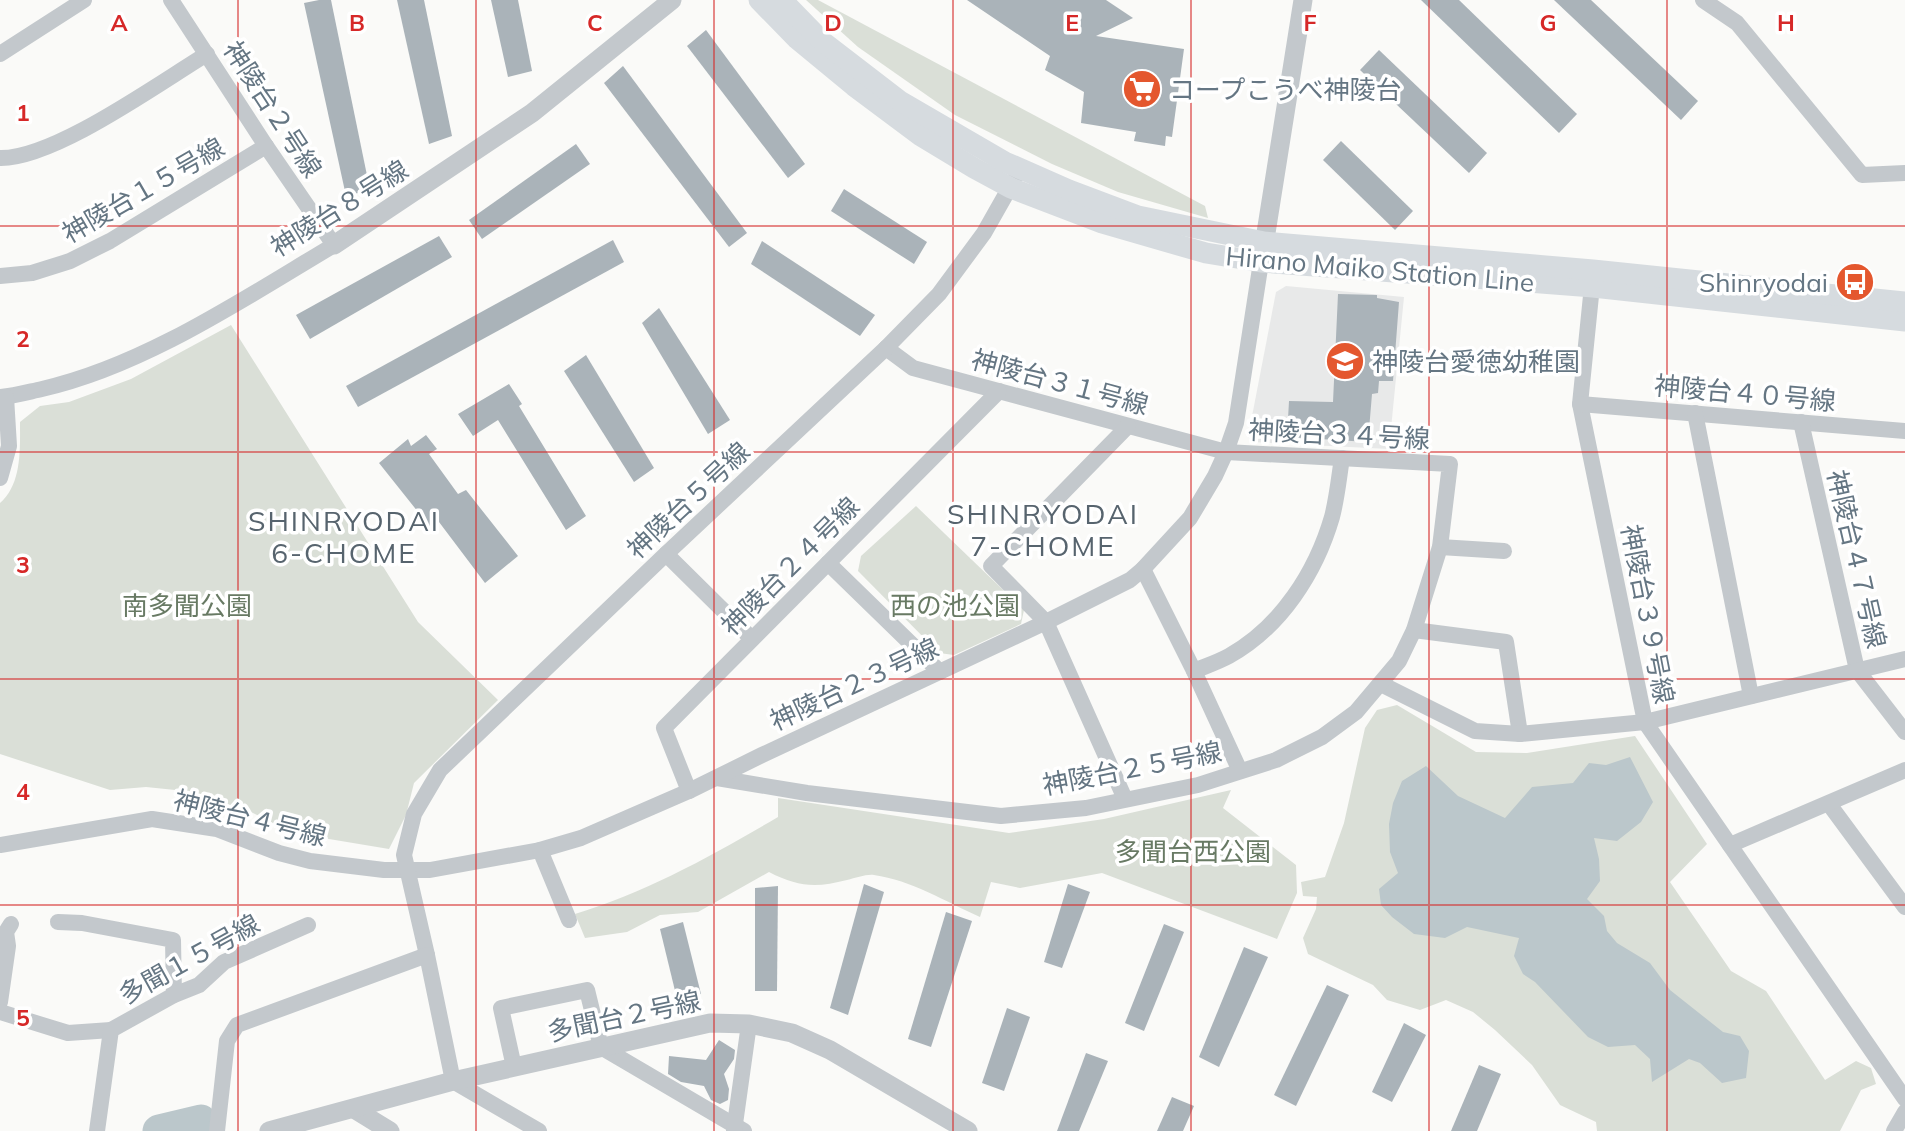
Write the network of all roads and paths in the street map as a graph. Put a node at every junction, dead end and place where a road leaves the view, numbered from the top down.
1 (84, 0) edge
2 (171, 0) edge
3 (672, 0) edge
4 (759, 0) edge
5 (782, 0) edge
6 (1303, 0) edge
7 (1703, 0) edge
8 (0, 54) edge
9 (207, 54) junction
10 (266, 146) junction
11 (0, 158) edge
12 (1018, 167) junction
13 (1905, 173) edge
14 (1011, 188) junction
15 (334, 245) junction
16 (1263, 252) junction
17 (0, 276) edge
18 (1593, 279) junction
19 (1905, 302) edge
20 (1905, 321) edge
21 (886, 348) junction
22 (999, 391) junction
23 (3, 397) edge
24 (1580, 404) junction
25 (1695, 413) junction
26 (1801, 422) junction
27 (1128, 426) junction
28 (1905, 430) edge
29 (1226, 452) junction
30 (1342, 458) junction
31 (1450, 464) joint
32 (0, 478) edge
33 (1440, 547) junction
34 (1504, 551) dead end
35 (666, 554) junction
36 (828, 563) junction
37 (1143, 569) junction
38 (1046, 622) junction
39 (1414, 630) junction
40 (752, 639) junction
41 (1905, 659) edge
42 (1857, 670) junction
43 (940, 671) junction
44 (1194, 671) junction
45 (1381, 684) junction
46 (1751, 696) junction
47 (1645, 722) junction
48 (1905, 732) edge
49 (1520, 734) junction
50 (1905, 770) edge
51 (1240, 771) junction
52 (717, 778) junction
53 (689, 791) junction
54 (1125, 799) junction
55 (1829, 804) junction
56 (0, 845) edge
57 (1730, 845) junction
58 (540, 850) junction
59 (406, 869) junction
60 (1905, 907) edge
61 (569, 920) dead end
62 (58, 922) dead end
63 (11, 924) dead end
64 (308, 925) dead end
65 (427, 955) junction
66 (174, 995) junction
67 (0, 1002) edge
68 (0, 1013) edge
69 (749, 1024) junction
70 (111, 1031) junction
71 (601, 1047) junction
72 (514, 1067) junction
73 (453, 1081) junction
74 (1905, 1099) edge
75 (354, 1109) junction
76 (1905, 1112) edge
77 (738, 1129) edge
78 (97, 1131) edge
79 (217, 1131) edge
80 (269, 1131) edge
81 (390, 1131) edge
82 (538, 1131) edge
83 (968, 1131) edge
84 (1894, 1131) edge

1 - 8 street
2 - 9 street, 神陵台２号線
3 - 15 street, 神陵台８号線
4 - 14 main road, Hirano Maiko Station Line
5 - 12 main road, Hirano Maiko Station Line
6 - 16 street
7 - 13 street
9 - 10 street, 神陵台２号線
9 - 11 street
10 - 15 street, 神陵台２号線
10 - 17 street, 神陵台１５号線
12 - 14 street, 神陵台５号線
12 - 16 main road, Hirano Maiko Station Line
14 - 16 main road, Hirano Maiko Station Line
14 - 21 street, 神陵台５号線
15 - 23 street, 神陵台８号線
16 - 18 main road, Hirano Maiko Station Line
16 - 29 street, 神陵台２３号線
18 - 19 main road, Hirano Maiko Station Line
18 - 20 main road, Hirano Maiko Station Line
18 - 24 street, 神陵台３９号線
21 - 22 street, 神陵台３１号線
21 - 35 street, 神陵台５号線
22 - 27 street, 神陵台３１号線
22 - 36 street, 神陵台２４号線
23 - 32 street
24 - 25 street, 神陵台４０号線
24 - 47 street, 神陵台３９号線
25 - 26 street, 神陵台４０号線
25 - 46 street
26 - 28 street, 神陵台４０号線
26 - 42 street, 神陵台４７号線
27 - 29 street, 神陵台３１号線
27 - 38 street
29 - 30 street, 神陵台３４号線
29 - 37 street, 神陵台２３号線
30 - 31 street, 神陵台３４号線
30 - 44 street
31 - 33 street, 神陵台２５号線
33 - 34 street
33 - 39 street, 神陵台２５号線
35 - 40 street
35 - 59 street, 神陵台５号線
36 - 40 street, 神陵台２４号線
36 - 43 street
37 - 38 street, 神陵台２３号線
37 - 44 street
38 - 43 street, 神陵台２３号線
38 - 54 street
39 - 45 street, 神陵台２５号線
39 - 49 street
40 - 53 street, 神陵台２４号線
41 - 42 street
42 - 46 street
42 - 48 street, 神陵台４７号線
43 - 52 street, 神陵台２３号線
44 - 51 street
45 - 49 street
45 - 51 street, 神陵台２５号線
46 - 47 street
47 - 49 street
47 - 57 street, 神陵台３９号線
50 - 55 street
51 - 54 street, 神陵台２５号線
52 - 53 street, 神陵台２３号線
52 - 54 street, 神陵台２５号線
53 - 58 street, 神陵台２３号線
55 - 57 street
55 - 60 street
56 - 59 street, 神陵台４号線
57 - 74 street, 神陵台３９号線
58 - 59 street, 神陵台２３号線
58 - 61 street
59 - 65 street, 神陵台５号線
62 - 66 street
63 - 67 street
64 - 66 street, 多聞１５号線
65 - 73 street, 神陵台５号線
65 - 79 street
66 - 70 street, 多聞１５号線
68 - 70 street
69 - 71 street, 多聞台２号線
69 - 77 street
69 - 83 street, 多聞台２号線
70 - 78 street, 多聞１５号線
71 - 72 street, 多聞台２号線
71 - 72 street
71 - 77 street
72 - 73 street, 多聞台２号線
73 - 75 street, 多聞台２号線
73 - 82 street
75 - 80 street, 多聞台２号線
75 - 81 street
76 - 84 street

